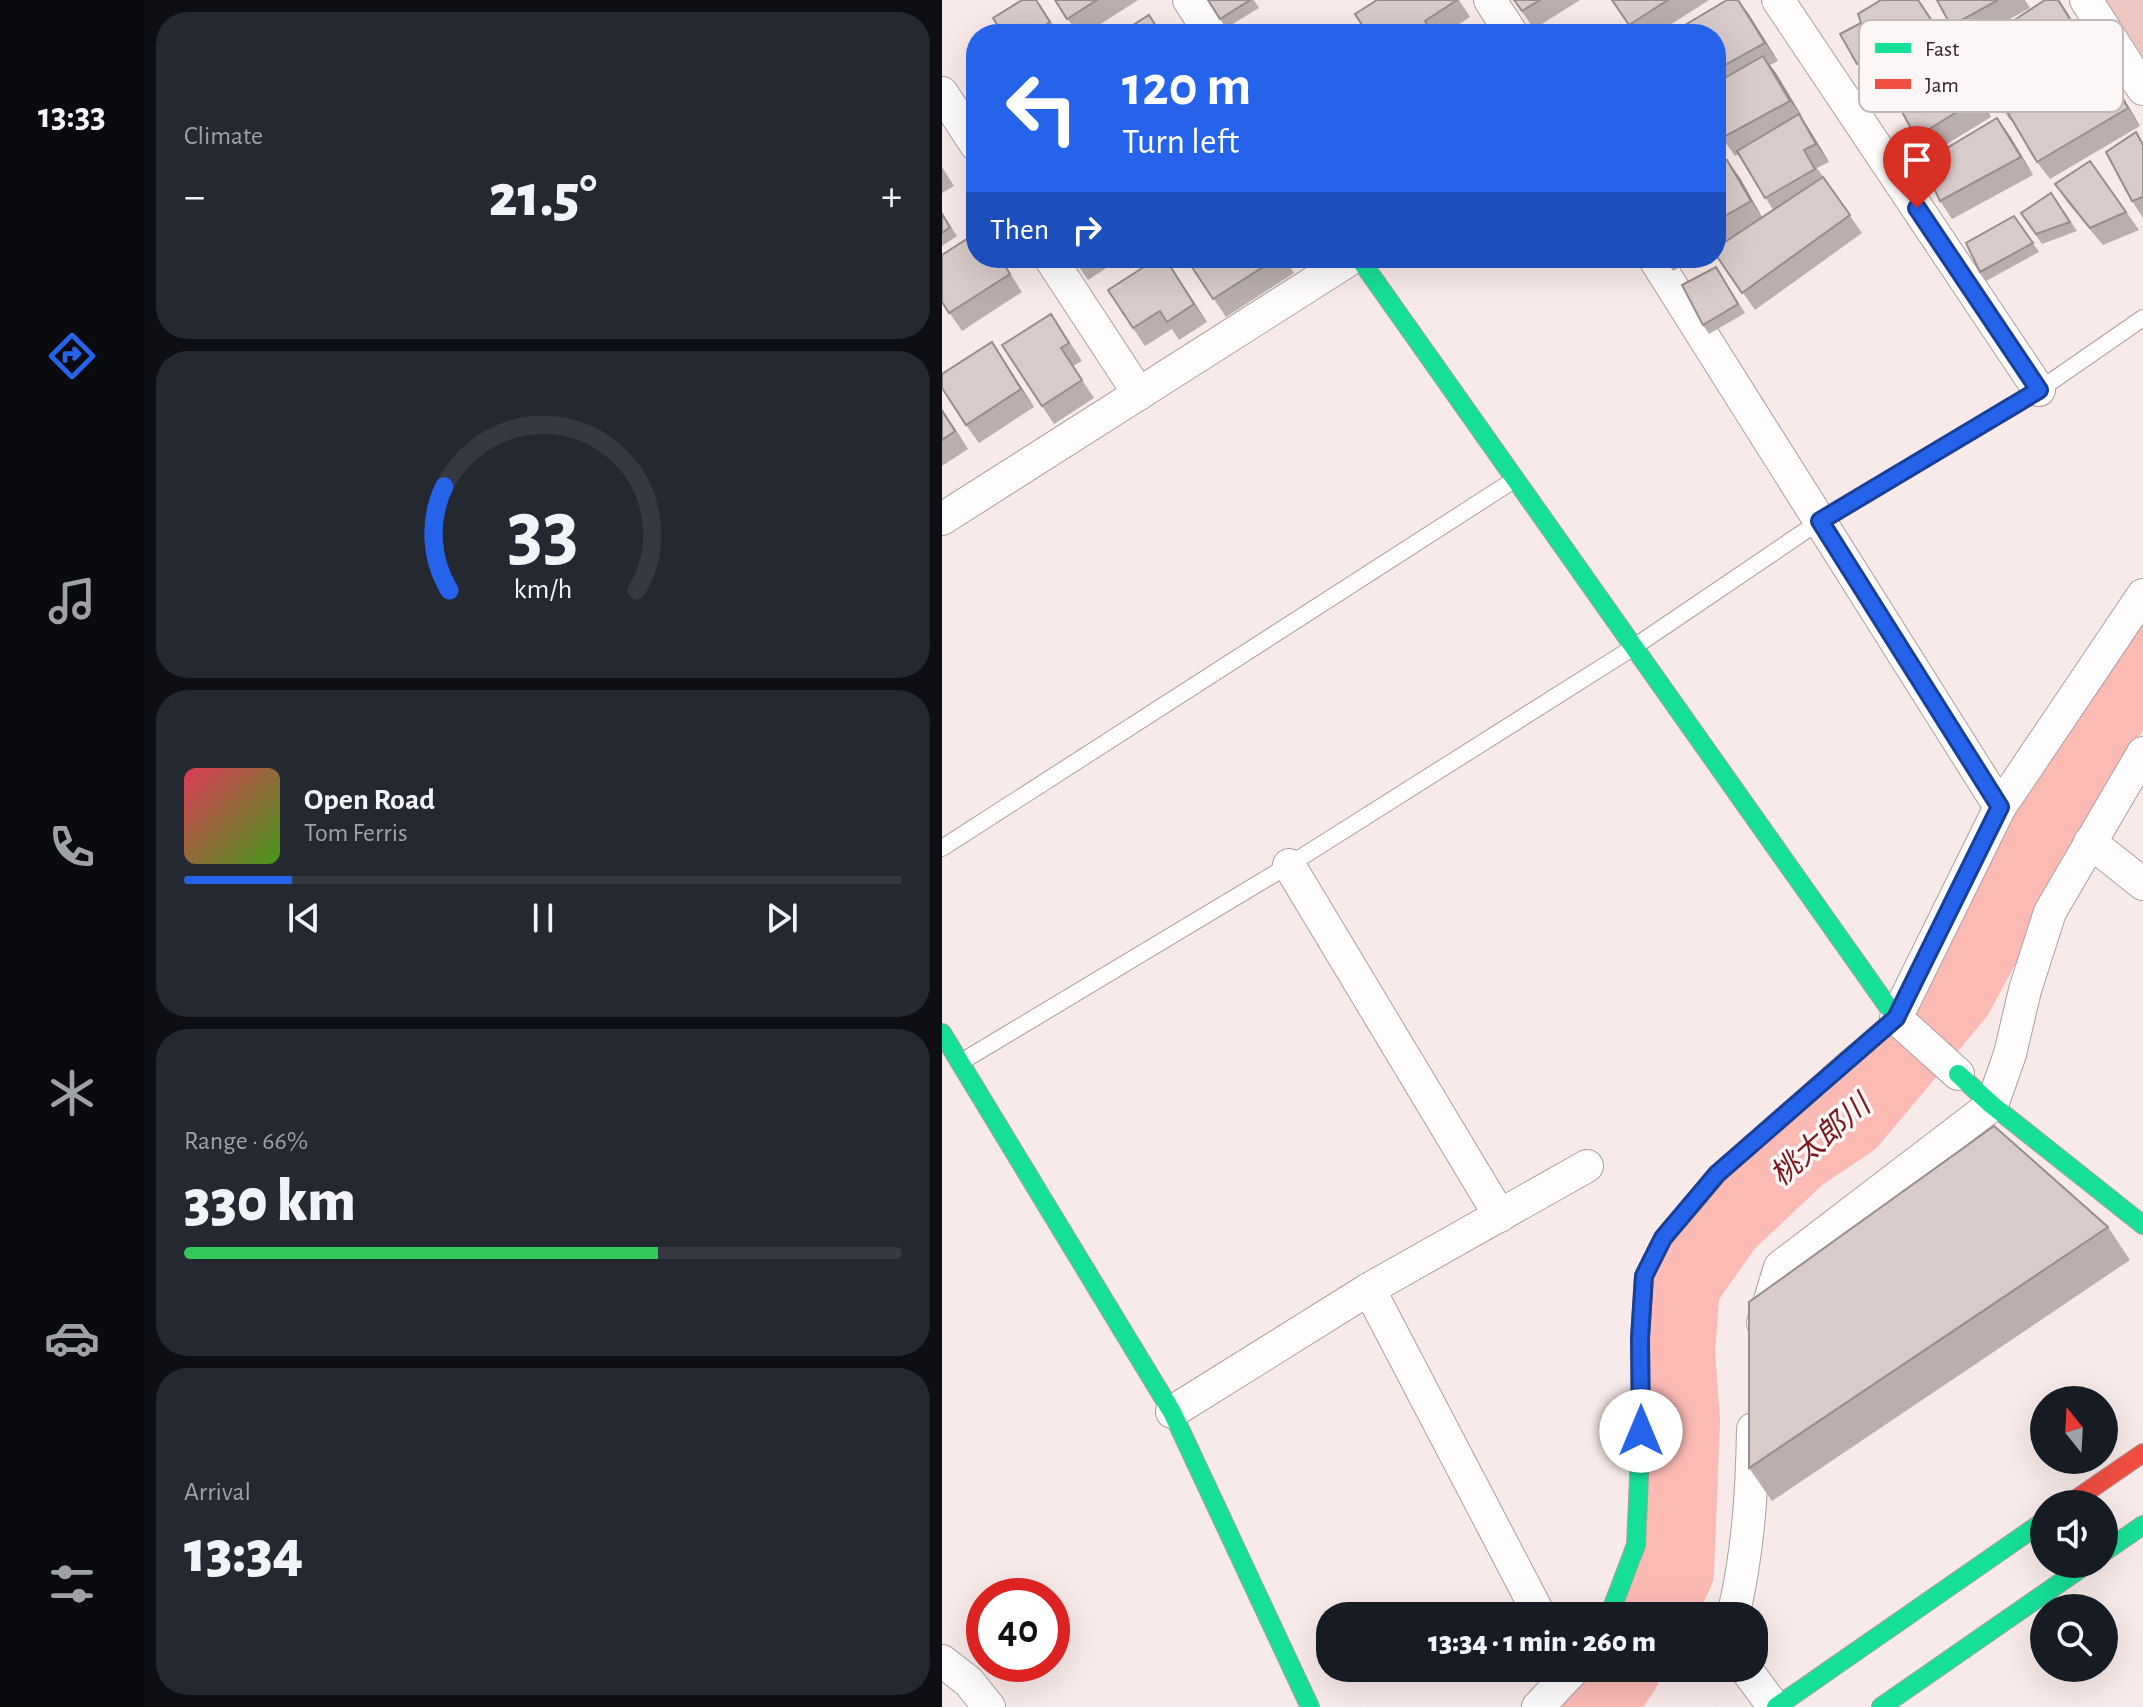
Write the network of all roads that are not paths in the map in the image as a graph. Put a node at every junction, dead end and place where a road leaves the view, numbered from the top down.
1 (1189, 0) edge
2 (1490, 0) edge
3 (1778, 0) edge
4 (2086, 0) edge
5 (2099, 20) edge
6 (1205, 24) edge
7 (1506, 24) edge
8 (2123, 58) edge
9 (2143, 89) edge
10 (942, 93) edge
11 (966, 130) edge
12 (1057, 268) edge
13 (1336, 268) edge
14 (1366, 268) edge
15 (1660, 268) edge
16 (2143, 318) edge
17 (2039, 390) junction
18 (1139, 394) junction
19 (1516, 479) junction
20 (942, 519) edge
21 (1820, 521) junction
22 (2143, 595) edge
23 (1634, 647) junction
24 (2143, 753) edge
25 (2000, 807) junction
26 (2090, 842) junction
27 (942, 848) edge
28 (1289, 865) junction
29 (2143, 884) edge
30 (1896, 1018) junction
31 (942, 1033) edge
32 (959, 1063) junction
33 (942, 1073) edge
34 (1958, 1074) joint
35 (1992, 1105) junction
36 (1587, 1166) dead end
37 (1500, 1216) junction
38 (2143, 1225) edge
39 (1369, 1289) junction
40 (1757, 1354) edge
41 (1753, 1400) edge
42 (1172, 1412) junction
43 (2143, 1453) edge
44 (2089, 1490) edge
45 (2143, 1525) edge
46 (2030, 1531) edge
47 (2118, 1542) edge
48 (2067, 1578) edge
49 (1533, 1602) edge
50 (1614, 1602) edge
51 (1736, 1602) edge
52 (942, 1661) edge
53 (1560, 1682) edge
54 (1756, 1682) edge
55 (989, 1707) edge
56 (1310, 1707) edge
57 (1538, 1707) edge
58 (1775, 1707) edge
59 (1881, 1707) edge

1 - 6 street
2 - 7 street
3 - 17 street
4 - 5 street
8 - 9 street
10 - 11 street
12 - 18 street
13 - 18 street
14 - 19 street
15 - 21 street
16 - 17 lane
17 - 21 lane
18 - 20 street
19 - 23 street
19 - 27 lane
21 - 23 lane
21 - 25 street
22 - 25 street
23 - 28 lane
23 - 30 street
24 - 26 street
25 - 30 street
26 - 29 street
26 - 35 street
28 - 32 lane
28 - 37 street
30 - 34 street
30 - 50 street
31 - 32 street
32 - 33 lane
32 - 42 street
34 - 35 street
35 - 38 street
35 - 40 street
36 - 37 street
37 - 39 street
39 - 42 street
39 - 49 street
41 - 51 street
42 - 56 street
43 - 44 street
45 - 47 street
46 - 58 street
48 - 59 street
52 - 55 street
53 - 57 street
54 - 58 street

